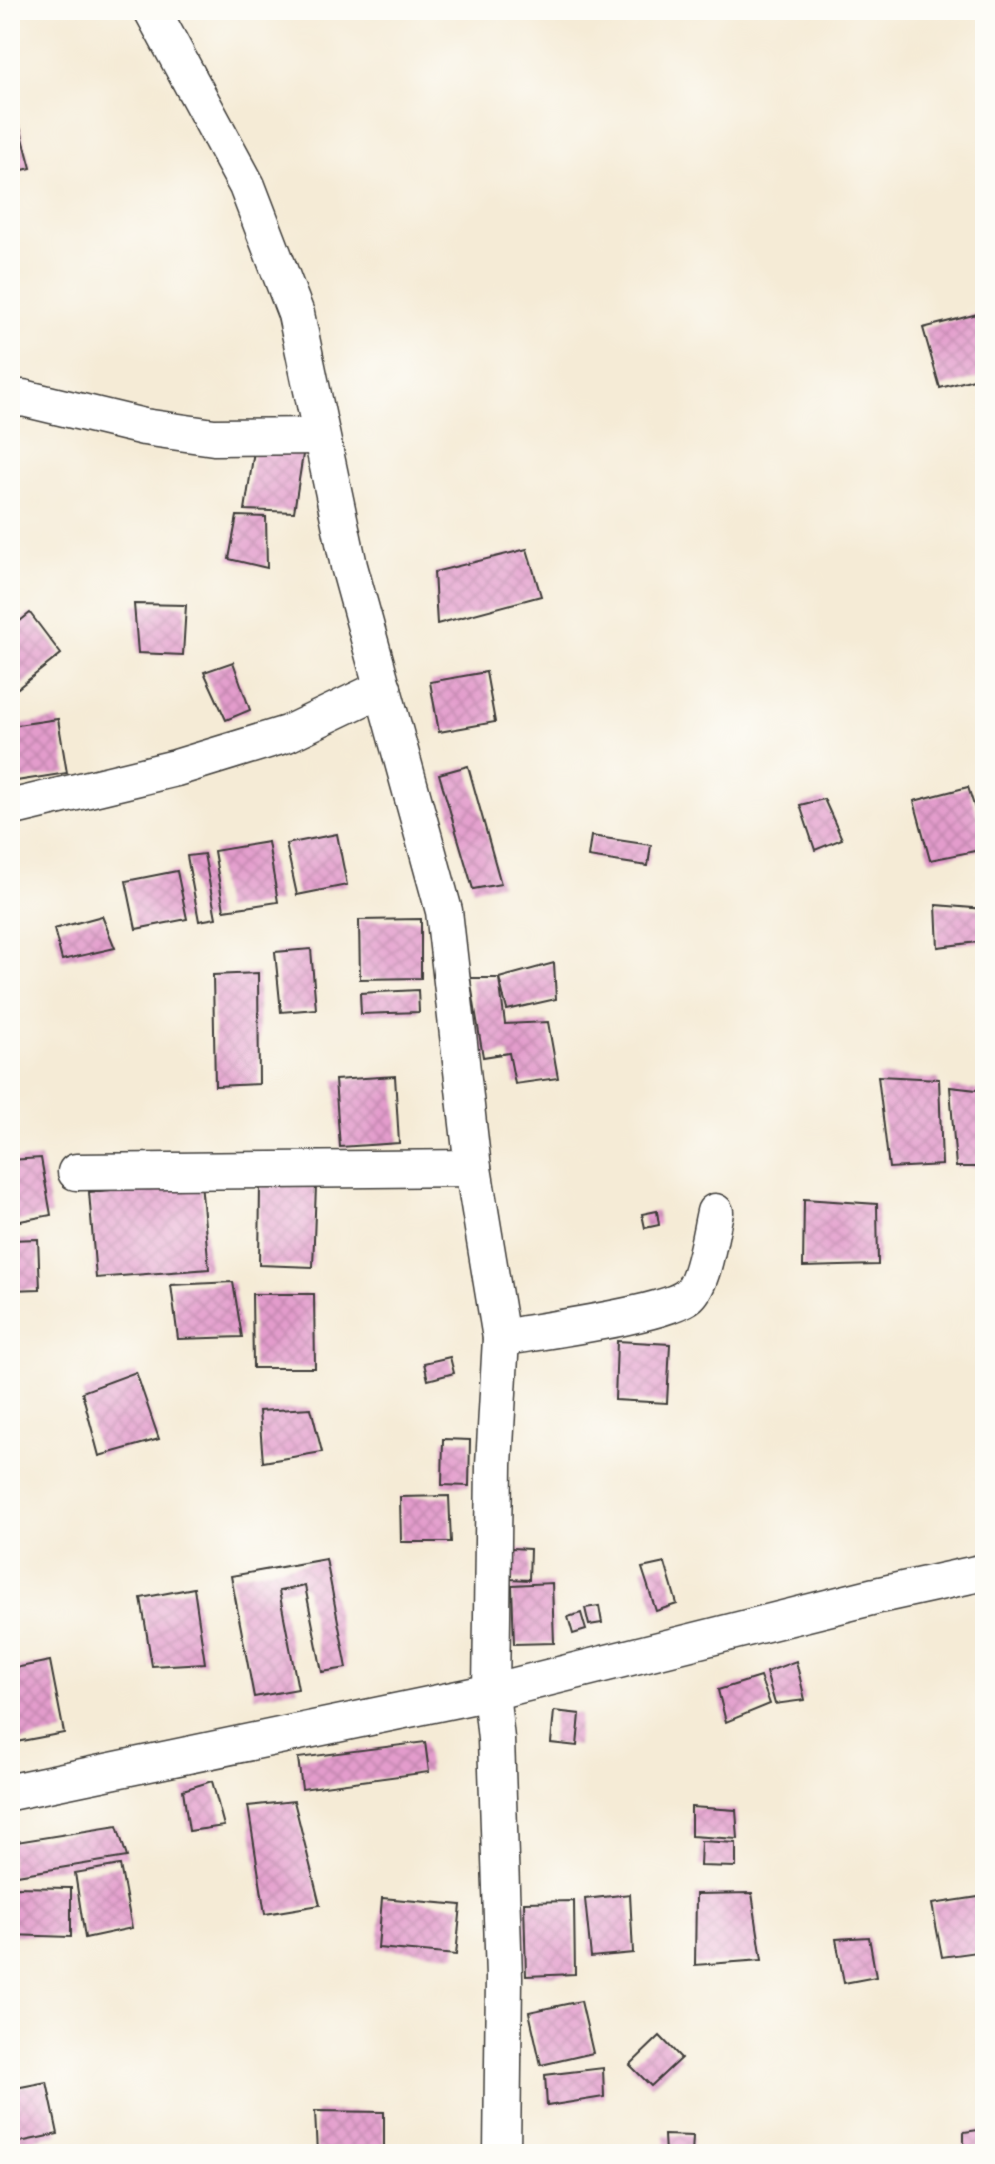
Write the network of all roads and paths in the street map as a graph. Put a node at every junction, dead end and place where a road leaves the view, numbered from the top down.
1 (152, 10) edge
2 (10, 400) edge
3 (321, 436) junction
4 (383, 688) junction
5 (10, 808) edge
6 (473, 1168) junction
7 (76, 1172) dead end
8 (715, 1212) dead end
9 (501, 1338) junction
10 (985, 1572) edge
11 (491, 1692) junction
12 (10, 1792) edge
13 (502, 2154) edge

1 - 3 street
2 - 3 street
3 - 4 street
4 - 5 street
4 - 6 street
6 - 7 street
6 - 9 street
8 - 9 street
9 - 11 street
10 - 11 street
11 - 12 street
11 - 13 street

